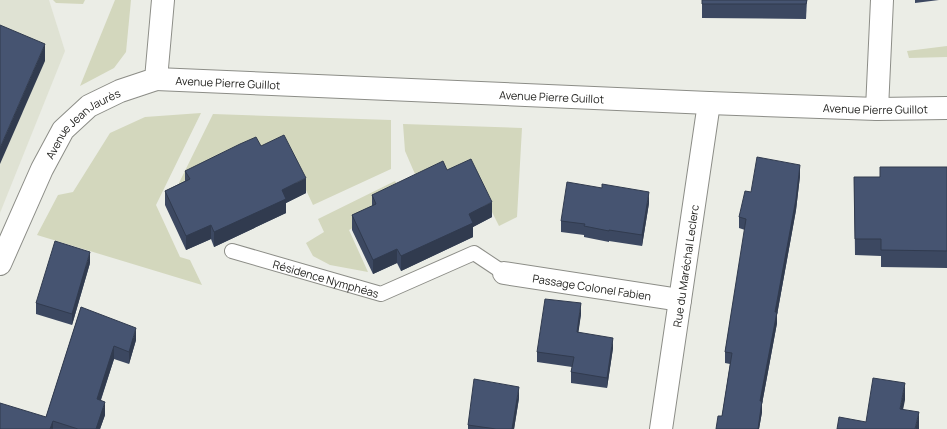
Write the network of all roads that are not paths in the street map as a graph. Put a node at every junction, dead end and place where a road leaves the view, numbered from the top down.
1 (163, 0) edge
2 (882, 0) edge
3 (156, 79) junction
4 (709, 103) junction
5 (947, 108) edge
6 (877, 109) junction
7 (232, 251) dead end
8 (0, 264) edge
9 (504, 273) joint
10 (680, 300) junction
11 (662, 429) edge

1 - 3 street
2 - 6 street
3 - 4 street, Avenue Pierre Guillot
3 - 8 street, Avenue Jean Jaurès
4 - 6 street, Avenue Pierre Guillot
4 - 10 street, Rue du Maréchal Leclerc
5 - 6 street, Avenue Pierre Guillot
7 - 9 lane, Résidence Nymphéas
9 - 10 street, Passage Colonel Fabien
10 - 11 street, Rue du Maréchal Leclerc

